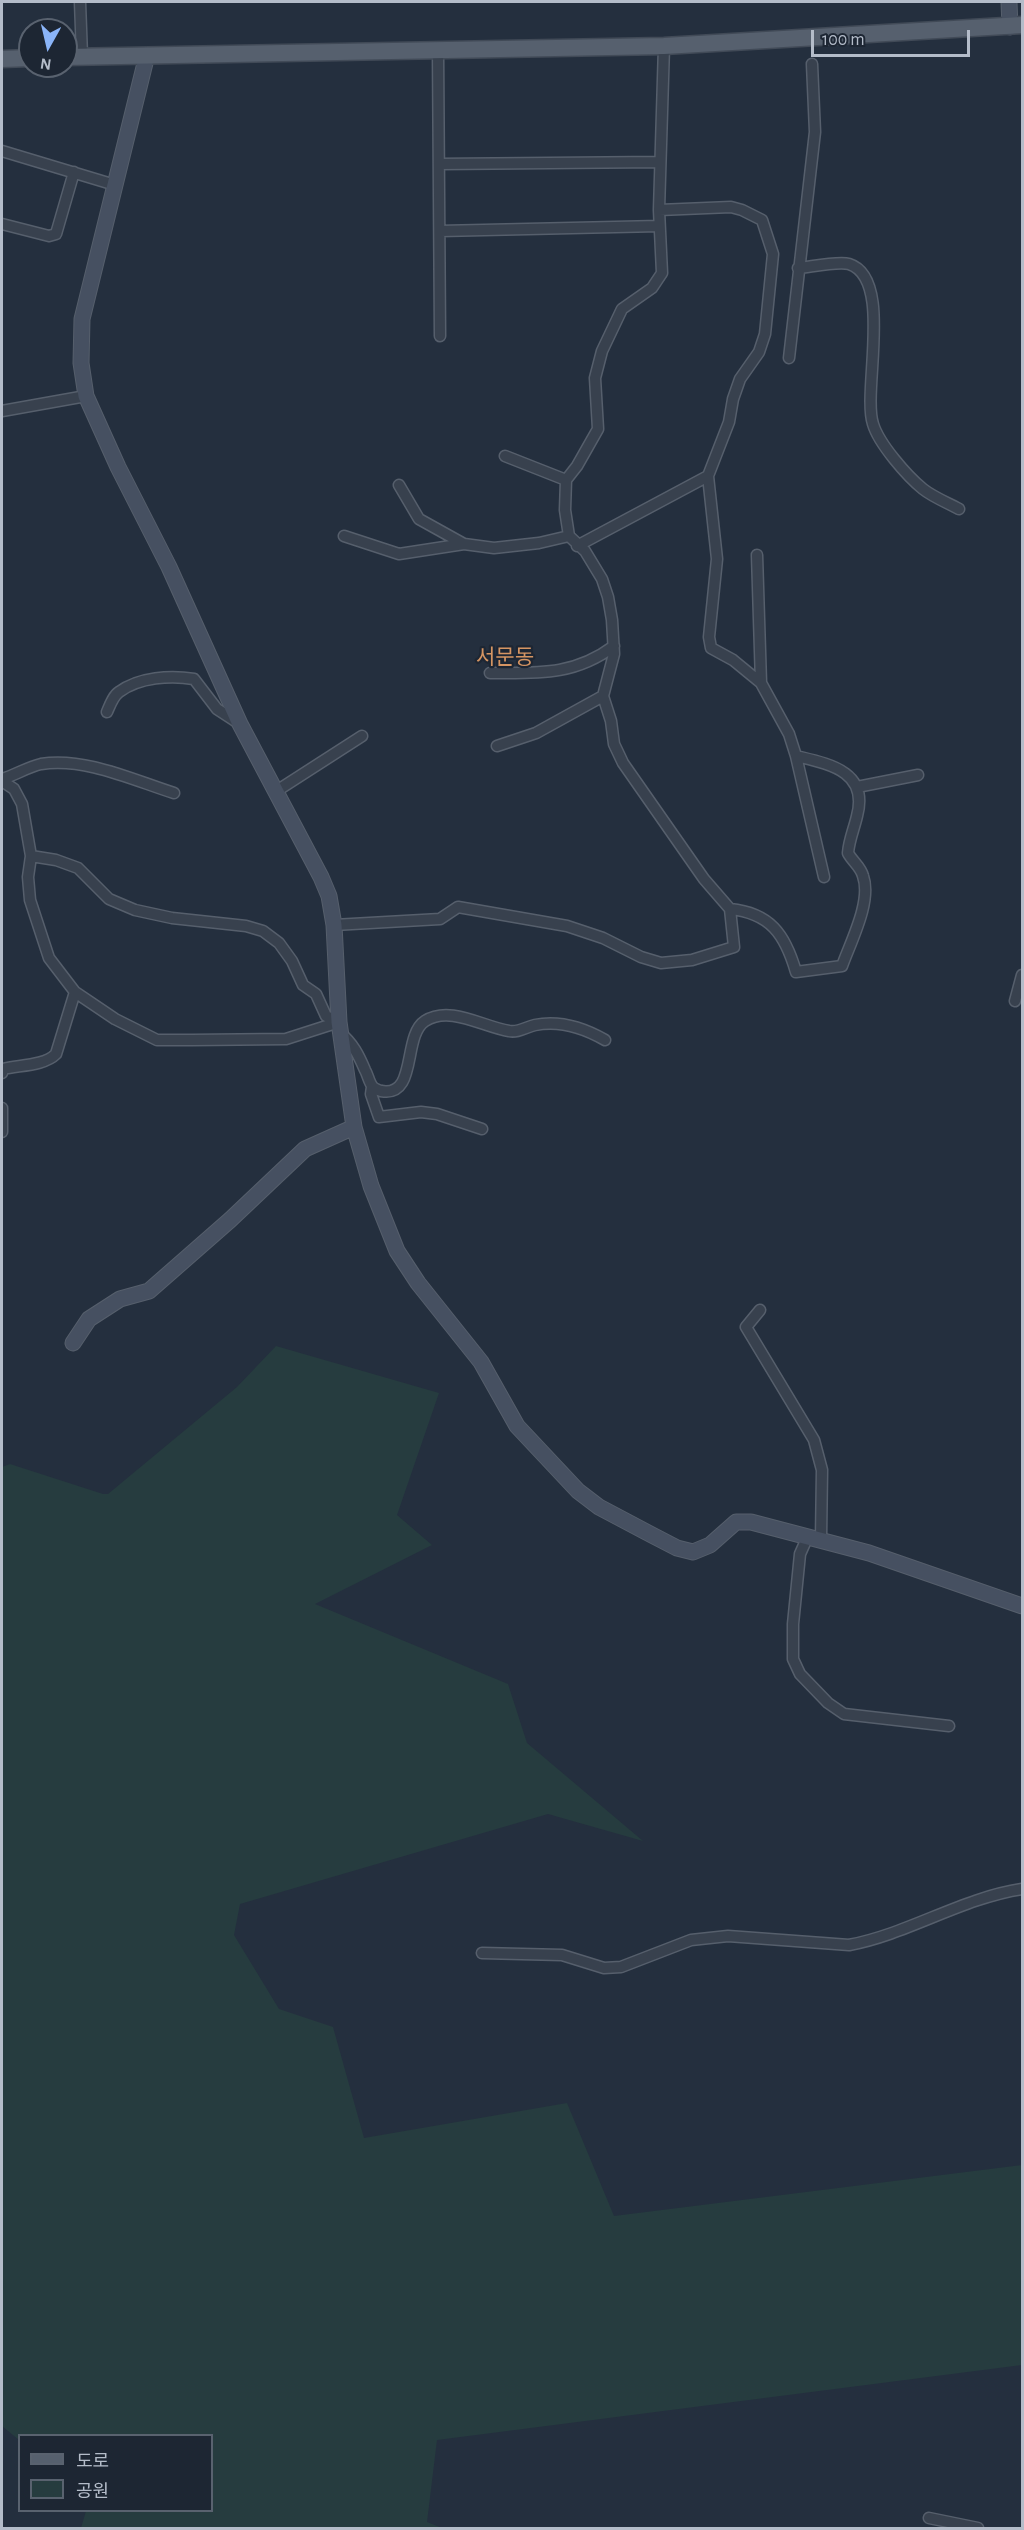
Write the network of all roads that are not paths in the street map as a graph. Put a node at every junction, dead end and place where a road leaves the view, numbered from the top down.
1 (80, 2) edge
2 (1009, 2) edge
3 (78, 20) edge
4 (1016, 26) edge
5 (664, 46) junction
6 (438, 51) junction
7 (147, 55) junction
8 (78, 57) edge
9 (18, 58) edge
10 (2, 59) edge
11 (812, 64) dead end
12 (2, 151) edge
13 (660, 162) junction
14 (439, 164) junction
15 (74, 172) junction
16 (116, 185) junction
17 (659, 210) junction
18 (2, 224) edge
19 (659, 226) junction
20 (440, 231) junction
21 (798, 268) junction
22 (440, 336) dead end
23 (789, 358) dead end
24 (86, 396) junction
25 (2, 411) edge
26 (505, 456) dead end
27 (708, 476) junction
28 (566, 480) junction
29 (399, 485) dead end
30 (959, 509) dead end
31 (344, 536) dead end
32 (569, 536) junction
33 (464, 544) junction
34 (577, 546) junction
35 (757, 555) dead end
36 (614, 646) junction
37 (489, 673) dead end
38 (760, 683) junction
39 (603, 696) junction
40 (107, 712) dead end
41 (240, 724) junction
42 (362, 736) dead end
43 (497, 746) dead end
44 (796, 756) junction
45 (918, 775) dead end
46 (2, 780) edge
47 (857, 787) junction
48 (275, 792) junction
49 (174, 793) dead end
50 (31, 856) junction
51 (824, 877) dead end
52 (730, 909) junction
53 (334, 925) junction
54 (1023, 975) edge
55 (75, 992) junction
56 (1015, 1001) dead end
57 (340, 1027) junction
58 (605, 1040) dead end
59 (2, 1072) edge
60 (372, 1087) junction
61 (2, 1108) edge
62 (354, 1127) junction
63 (483, 1129) dead end
64 (2, 1132) edge
65 (760, 1310) dead end
66 (73, 1343) dead end
67 (815, 1537) junction
68 (1023, 1606) edge
69 (949, 1726) dead end
70 (1023, 1889) edge
71 (482, 1953) dead end
72 (929, 2517) dead end
73 (978, 2529) edge

1 - 3 street
2 - 4 street
4 - 5 main road
5 - 6 main road
5 - 13 street
6 - 7 main road
6 - 14 street
7 - 8 main road
7 - 16 street
9 - 10 main road
11 - 21 street
12 - 15 street
13 - 14 street
13 - 17 street
14 - 20 street
15 - 16 street
15 - 18 street
16 - 24 street
17 - 19 street
17 - 27 street
19 - 20 street
19 - 28 street
20 - 22 street
21 - 23 street
21 - 30 street
24 - 25 street
24 - 41 street
26 - 28 street
27 - 34 street
27 - 38 street
28 - 32 street
29 - 33 street
31 - 33 street
32 - 33 street
32 - 34 street
34 - 36 street
35 - 38 street
36 - 37 street
36 - 39 street
38 - 44 street
39 - 43 street
39 - 52 street
40 - 41 street
41 - 48 street
42 - 48 street
44 - 47 street
44 - 51 street
45 - 47 street
46 - 49 street
46 - 50 street
47 - 52 street
48 - 53 street
50 - 55 street
50 - 57 street
52 - 53 street
53 - 57 street
54 - 56 street
55 - 57 street
55 - 59 street
57 - 60 street
57 - 62 street
58 - 60 street
60 - 63 street
61 - 64 street
62 - 66 street
62 - 67 street
65 - 67 street
67 - 68 street
67 - 69 street
70 - 71 street
72 - 73 street

